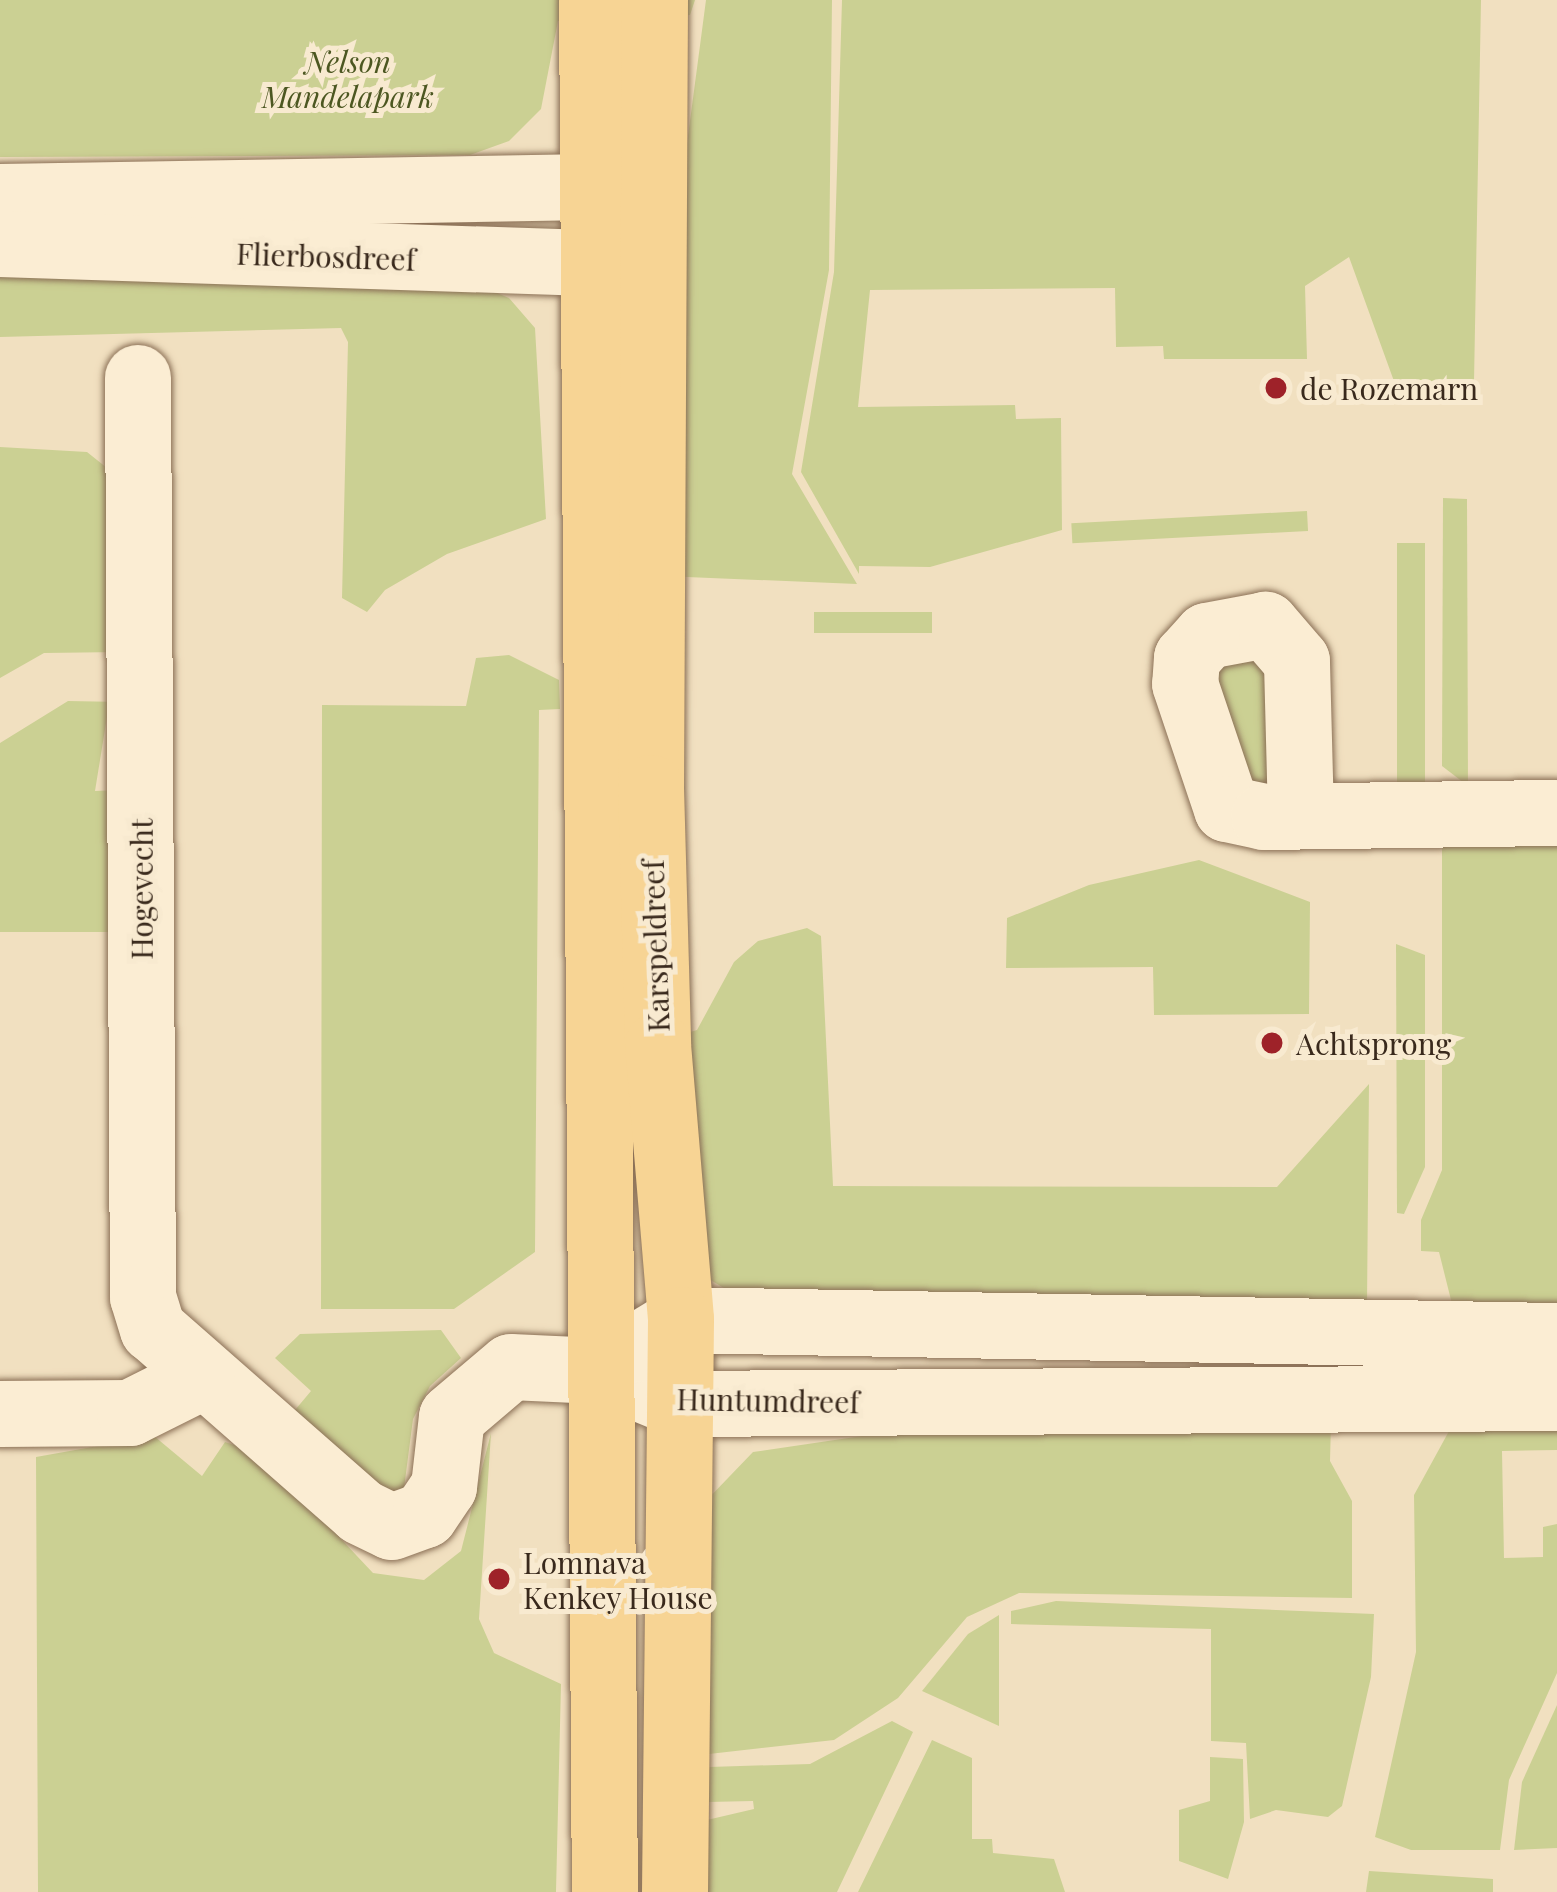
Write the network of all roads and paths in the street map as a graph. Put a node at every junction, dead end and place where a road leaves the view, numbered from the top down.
1 (624, 1) edge
2 (621, 186) junction
3 (14, 220) edge
4 (621, 266) junction
5 (138, 378) dead end
6 (624, 672) junction
7 (1557, 813) edge
8 (1301, 816) dead end
9 (681, 1320) junction
10 (1557, 1336) edge
11 (598, 1371) junction
12 (202, 1377) junction
13 (1557, 1398) edge
14 (678, 1404) junction
15 (0, 1414) edge
16 (605, 1892) edge
17 (674, 1892) edge

1 - 2 main road, Karspeldreef
2 - 3 street, Flierbosdreef
2 - 4 main road, Karspeldreef
3 - 4 street, Flierbosdreef
4 - 6 main road, Karspeldreef
5 - 12 street, Hogevecht
6 - 9 main road, Karspeldreef
6 - 11 main road, Karspeldreef
7 - 8 street
9 - 10 street
9 - 11 street
9 - 14 main road, Karspeldreef
11 - 12 street, Hogevecht
11 - 14 street, Huntumdreef
11 - 16 main road, Karspeldreef
12 - 15 street
13 - 14 street, Huntumdreef
14 - 17 main road, Karspeldreef

